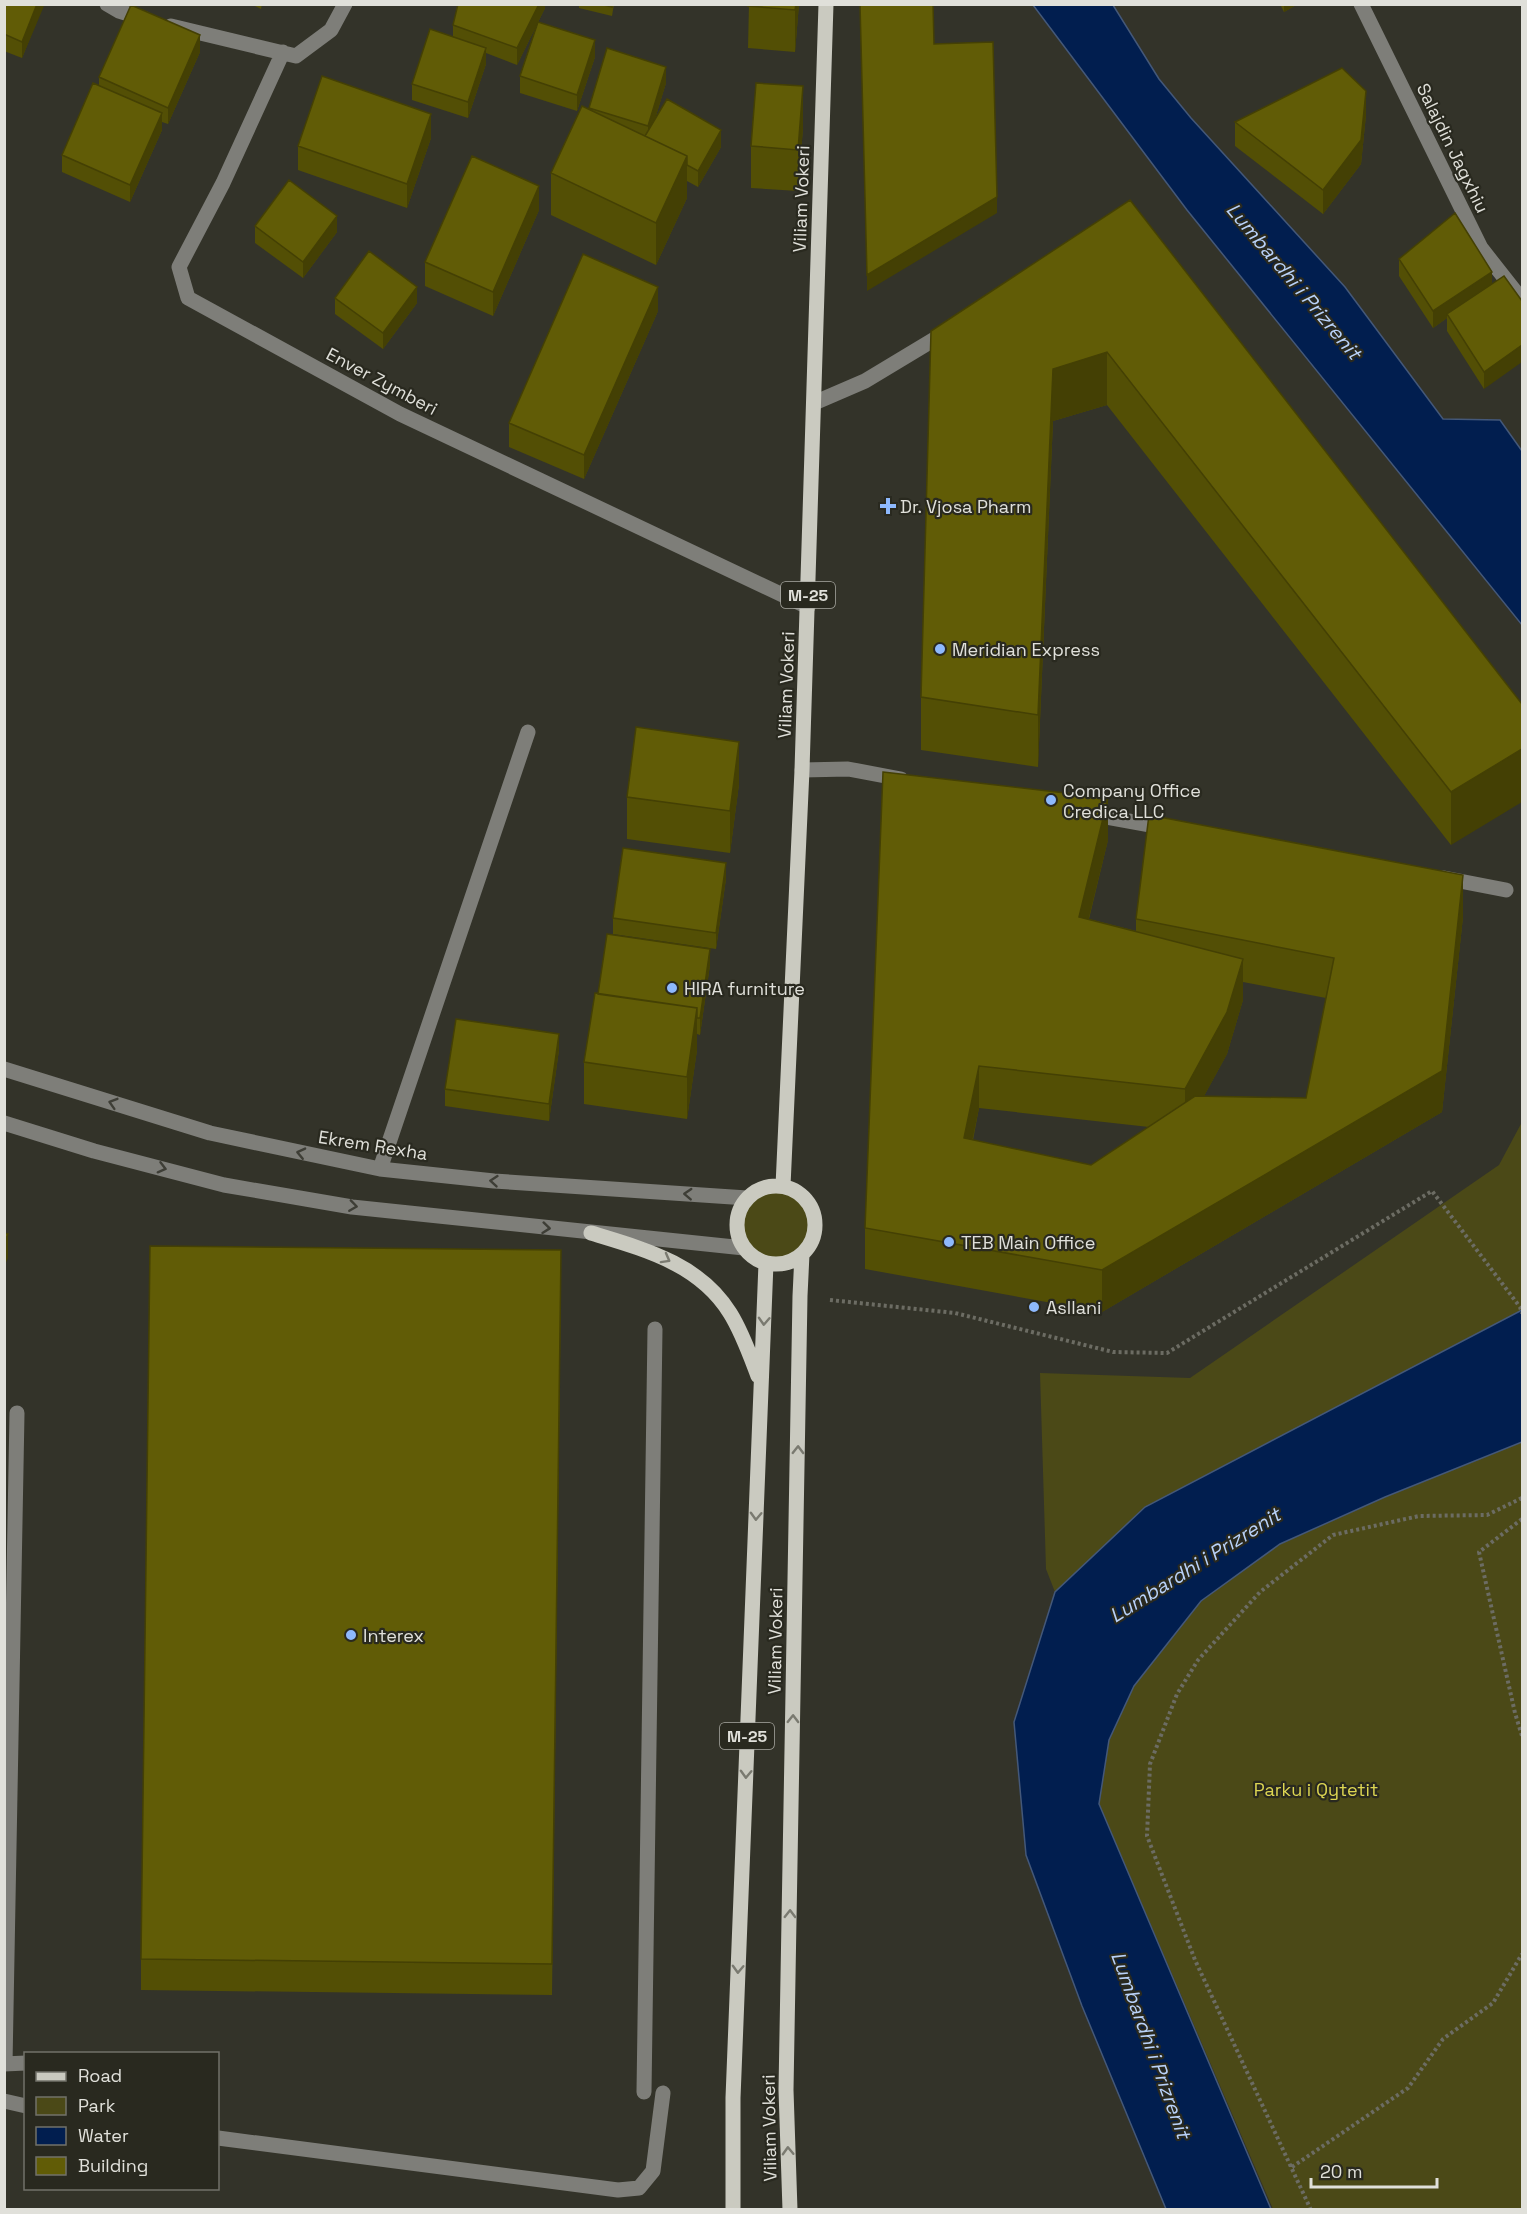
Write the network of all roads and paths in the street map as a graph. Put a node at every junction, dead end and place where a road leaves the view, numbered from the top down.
1 (107, 4) edge
2 (345, 4) edge
3 (826, 4) edge
4 (1361, 4) edge
5 (283, 52) junction
6 (1522, 300) edge
7 (957, 325) edge
8 (814, 403) junction
9 (808, 607) junction
10 (528, 732) dead end
11 (802, 770) junction
12 (919, 782) edge
13 (1072, 810) edge
14 (1177, 830) edge
15 (1424, 875) edge
16 (1506, 890) dead end
17 (4, 1070) edge
18 (4, 1123) edge
19 (380, 1169) junction
20 (783, 1186) junction
21 (747, 1198) junction
22 (591, 1233) junction
23 (744, 1248) junction
24 (802, 1254) junction
25 (766, 1263) junction
26 (800, 1296) junction
27 (1522, 1313) edge
28 (655, 1329) dead end
29 (761, 1382) junction
30 (17, 1413) dead end
31 (1522, 1498) edge
32 (1522, 1519) edge
33 (1522, 1736) edge
34 (6, 1905) edge
35 (1522, 1954) edge
36 (24, 2063) edge
37 (5, 2064) edge
38 (644, 2092) dead end
39 (663, 2093) dead end
40 (4, 2101) edge
41 (24, 2106) edge
42 (219, 2138) edge
43 (1292, 2167) junction
44 (734, 2210) edge
45 (790, 2210) edge
46 (1311, 2210) edge

1 - 5 street
2 - 5 street
3 - 8 main road, Viliam Vokeri / M-25
4 - 6 street, Salajdin Jagxhiu
5 - 9 street, Enver Zymberi
7 - 8 street
8 - 9 main road, Viliam Vokeri / M-25
9 - 11 main road, Viliam Vokeri / M-25
10 - 19 street
11 - 12 street
11 - 20 main road, Viliam Vokeri / M-25
13 - 14 street
15 - 16 street
19 -> 17 street, Ekrem Rexha
18 -> 22 street
21 -> 19 street, Ekrem Rexha
20 - 21 main road
20 - 24 main road
21 - 23 main road
22 - 23 street
22 -> 29 main road
23 - 25 main road
24 - 25 main road
24 - 26 main road, Viliam Vokeri / M-25
25 -> 29 main road, Viliam Vokeri / M-25
26 - 27 path
45 -> 26 main road, Viliam Vokeri / M-25
28 - 38 street
29 -> 44 main road, Viliam Vokeri / M-25
30 - 34 street
31 - 43 path
32 - 33 path
34 - 37 street
35 - 43 path
36 - 37 street
39 - 42 street
40 - 41 street
43 - 46 path

